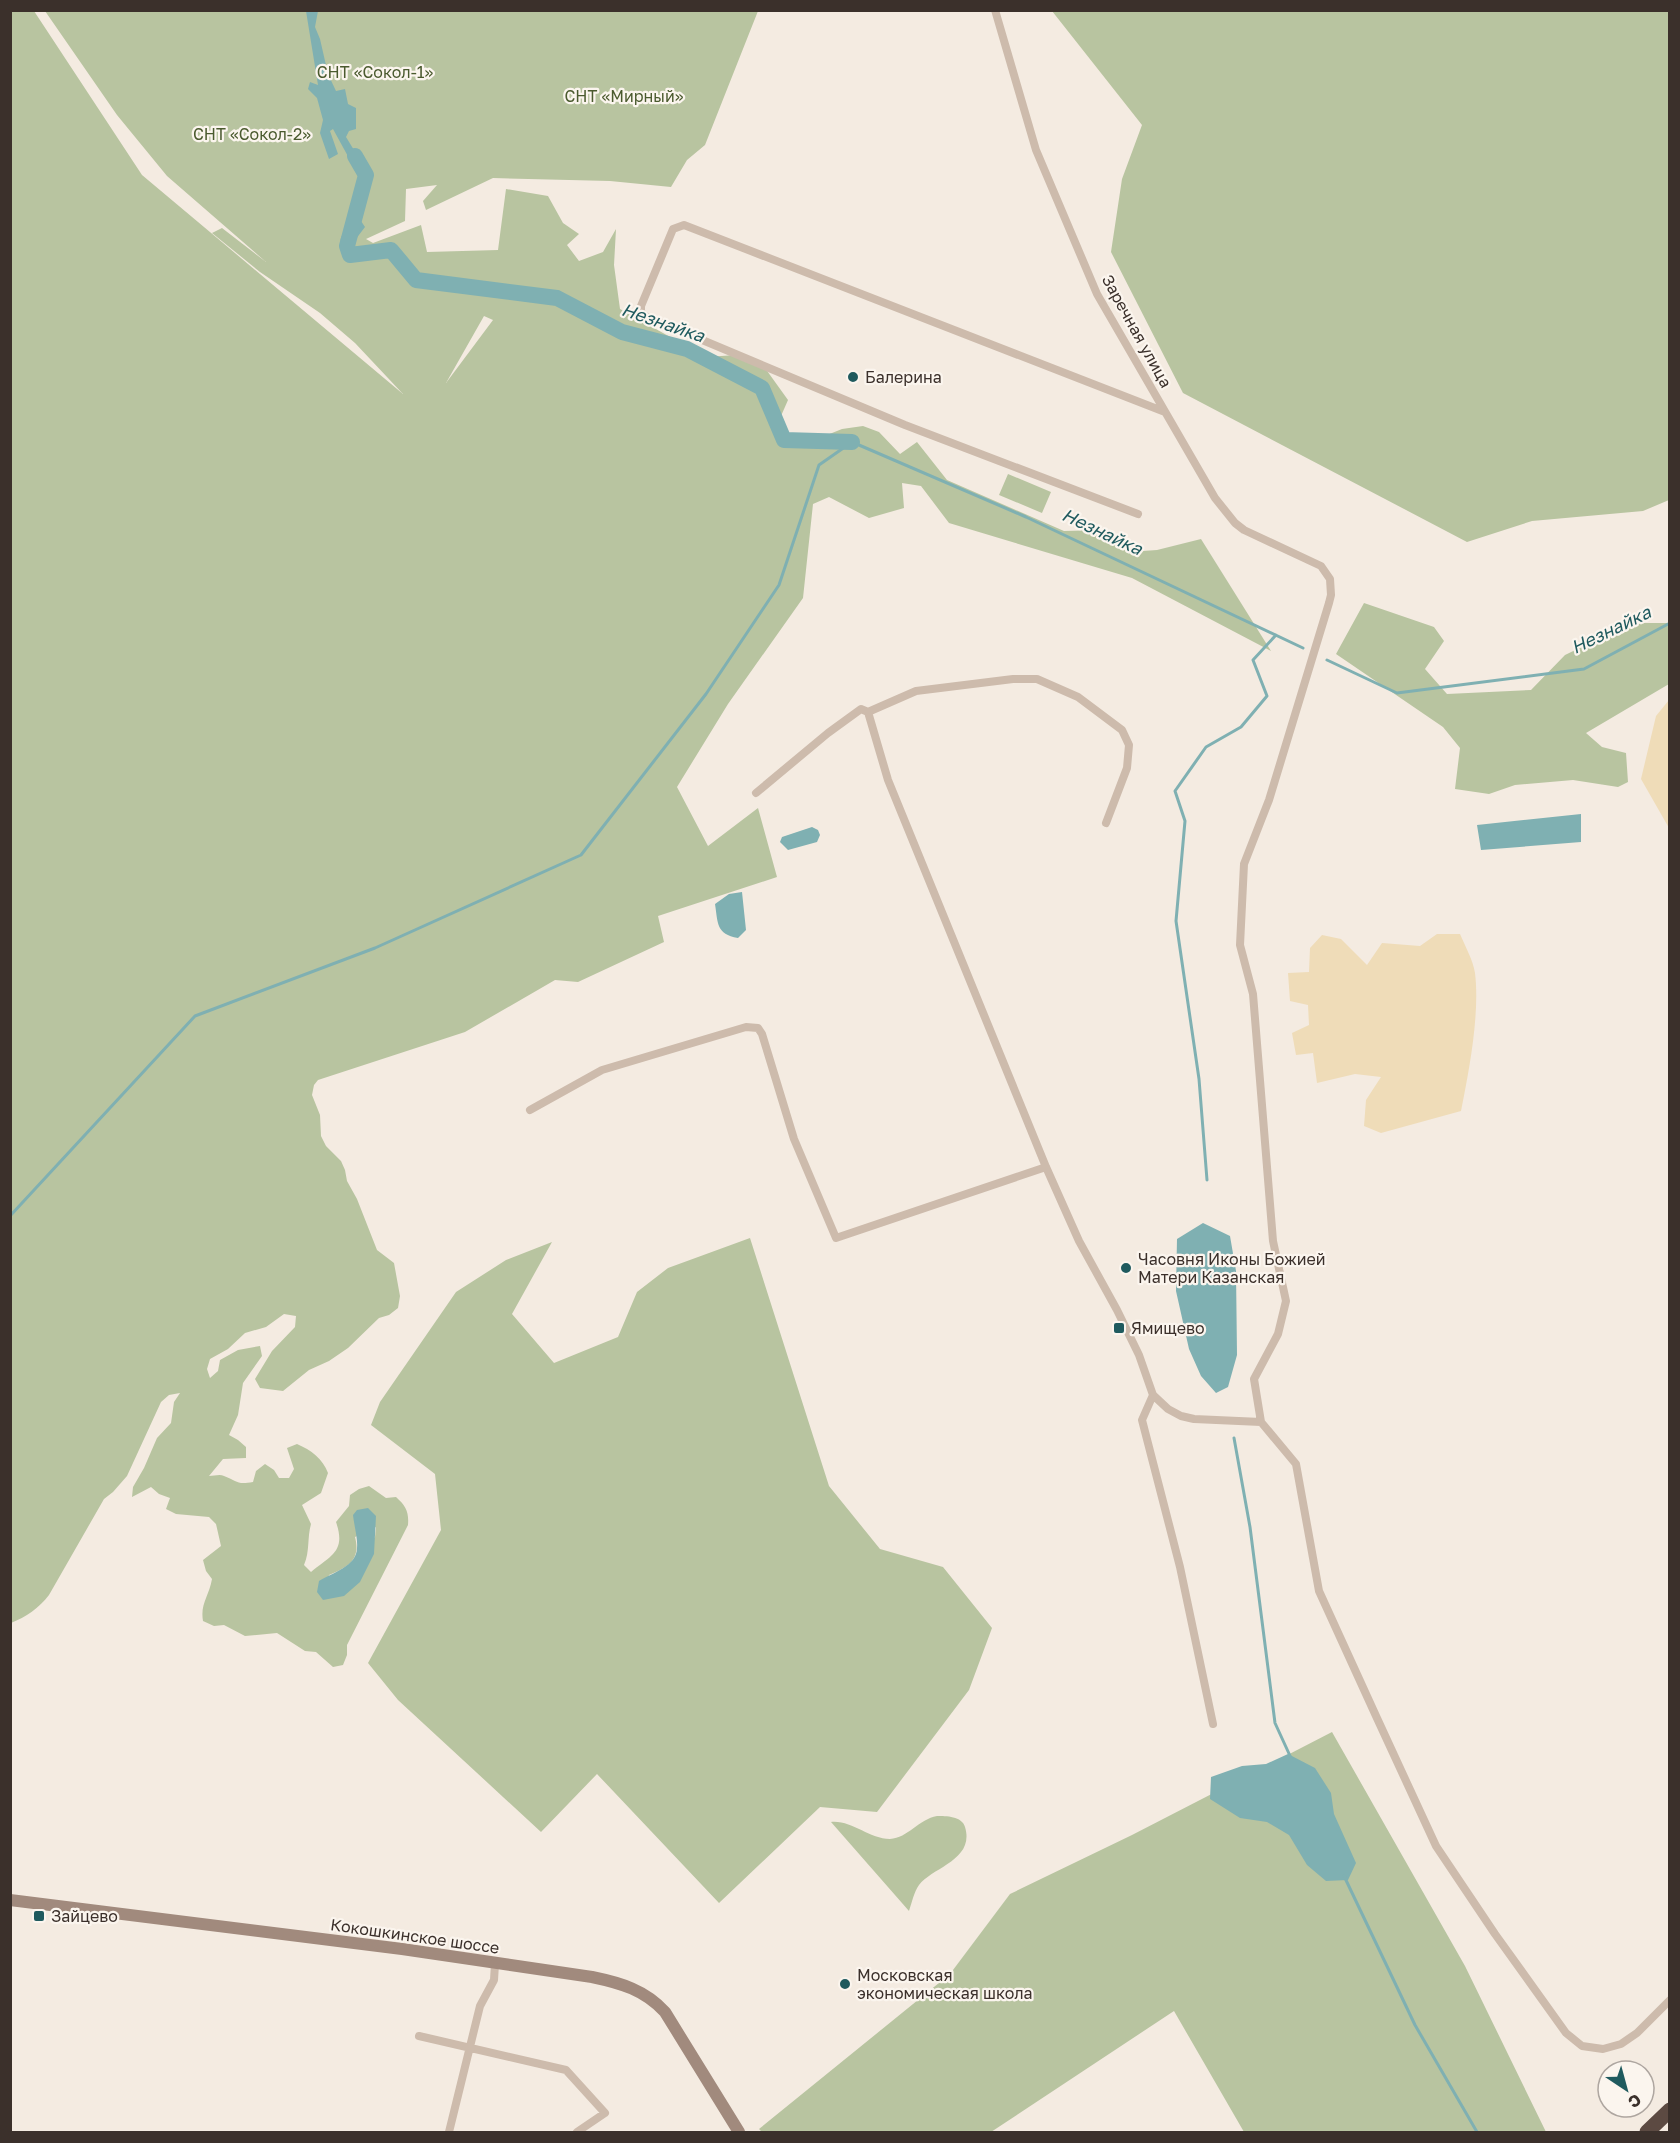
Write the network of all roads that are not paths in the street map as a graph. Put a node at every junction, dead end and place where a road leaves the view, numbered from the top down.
1 (995, 10) edge
2 (1165, 412) junction
3 (1137, 514) dead end
4 (868, 712) junction
5 (756, 793) dead end
6 (1106, 823) dead end
7 (530, 1110) dead end
8 (1046, 1167) junction
9 (1153, 1395) junction
10 (1261, 1422) junction
11 (1213, 1724) dead end
12 (10, 1900) edge
13 (495, 1964) junction
14 (1670, 2000) edge
15 (419, 2036) dead end
16 (470, 2048) junction
17 (1670, 2110) edge
18 (449, 2133) edge
19 (578, 2133) edge
20 (740, 2133) edge
21 (1647, 2133) edge

1 - 2 street, Заречная улица
2 - 3 street
2 - 10 street, Заречная улица
4 - 5 street
4 - 6 street
4 - 8 street
7 - 8 street
8 - 9 street
9 - 10 street
9 - 11 street
10 - 14 street
12 - 13 main road, Кокошкинское шоссе
13 - 16 street
13 - 20 main road, Кокошкинское шоссе
15 - 16 street
16 - 18 street
16 - 19 street
17 - 21 highway

